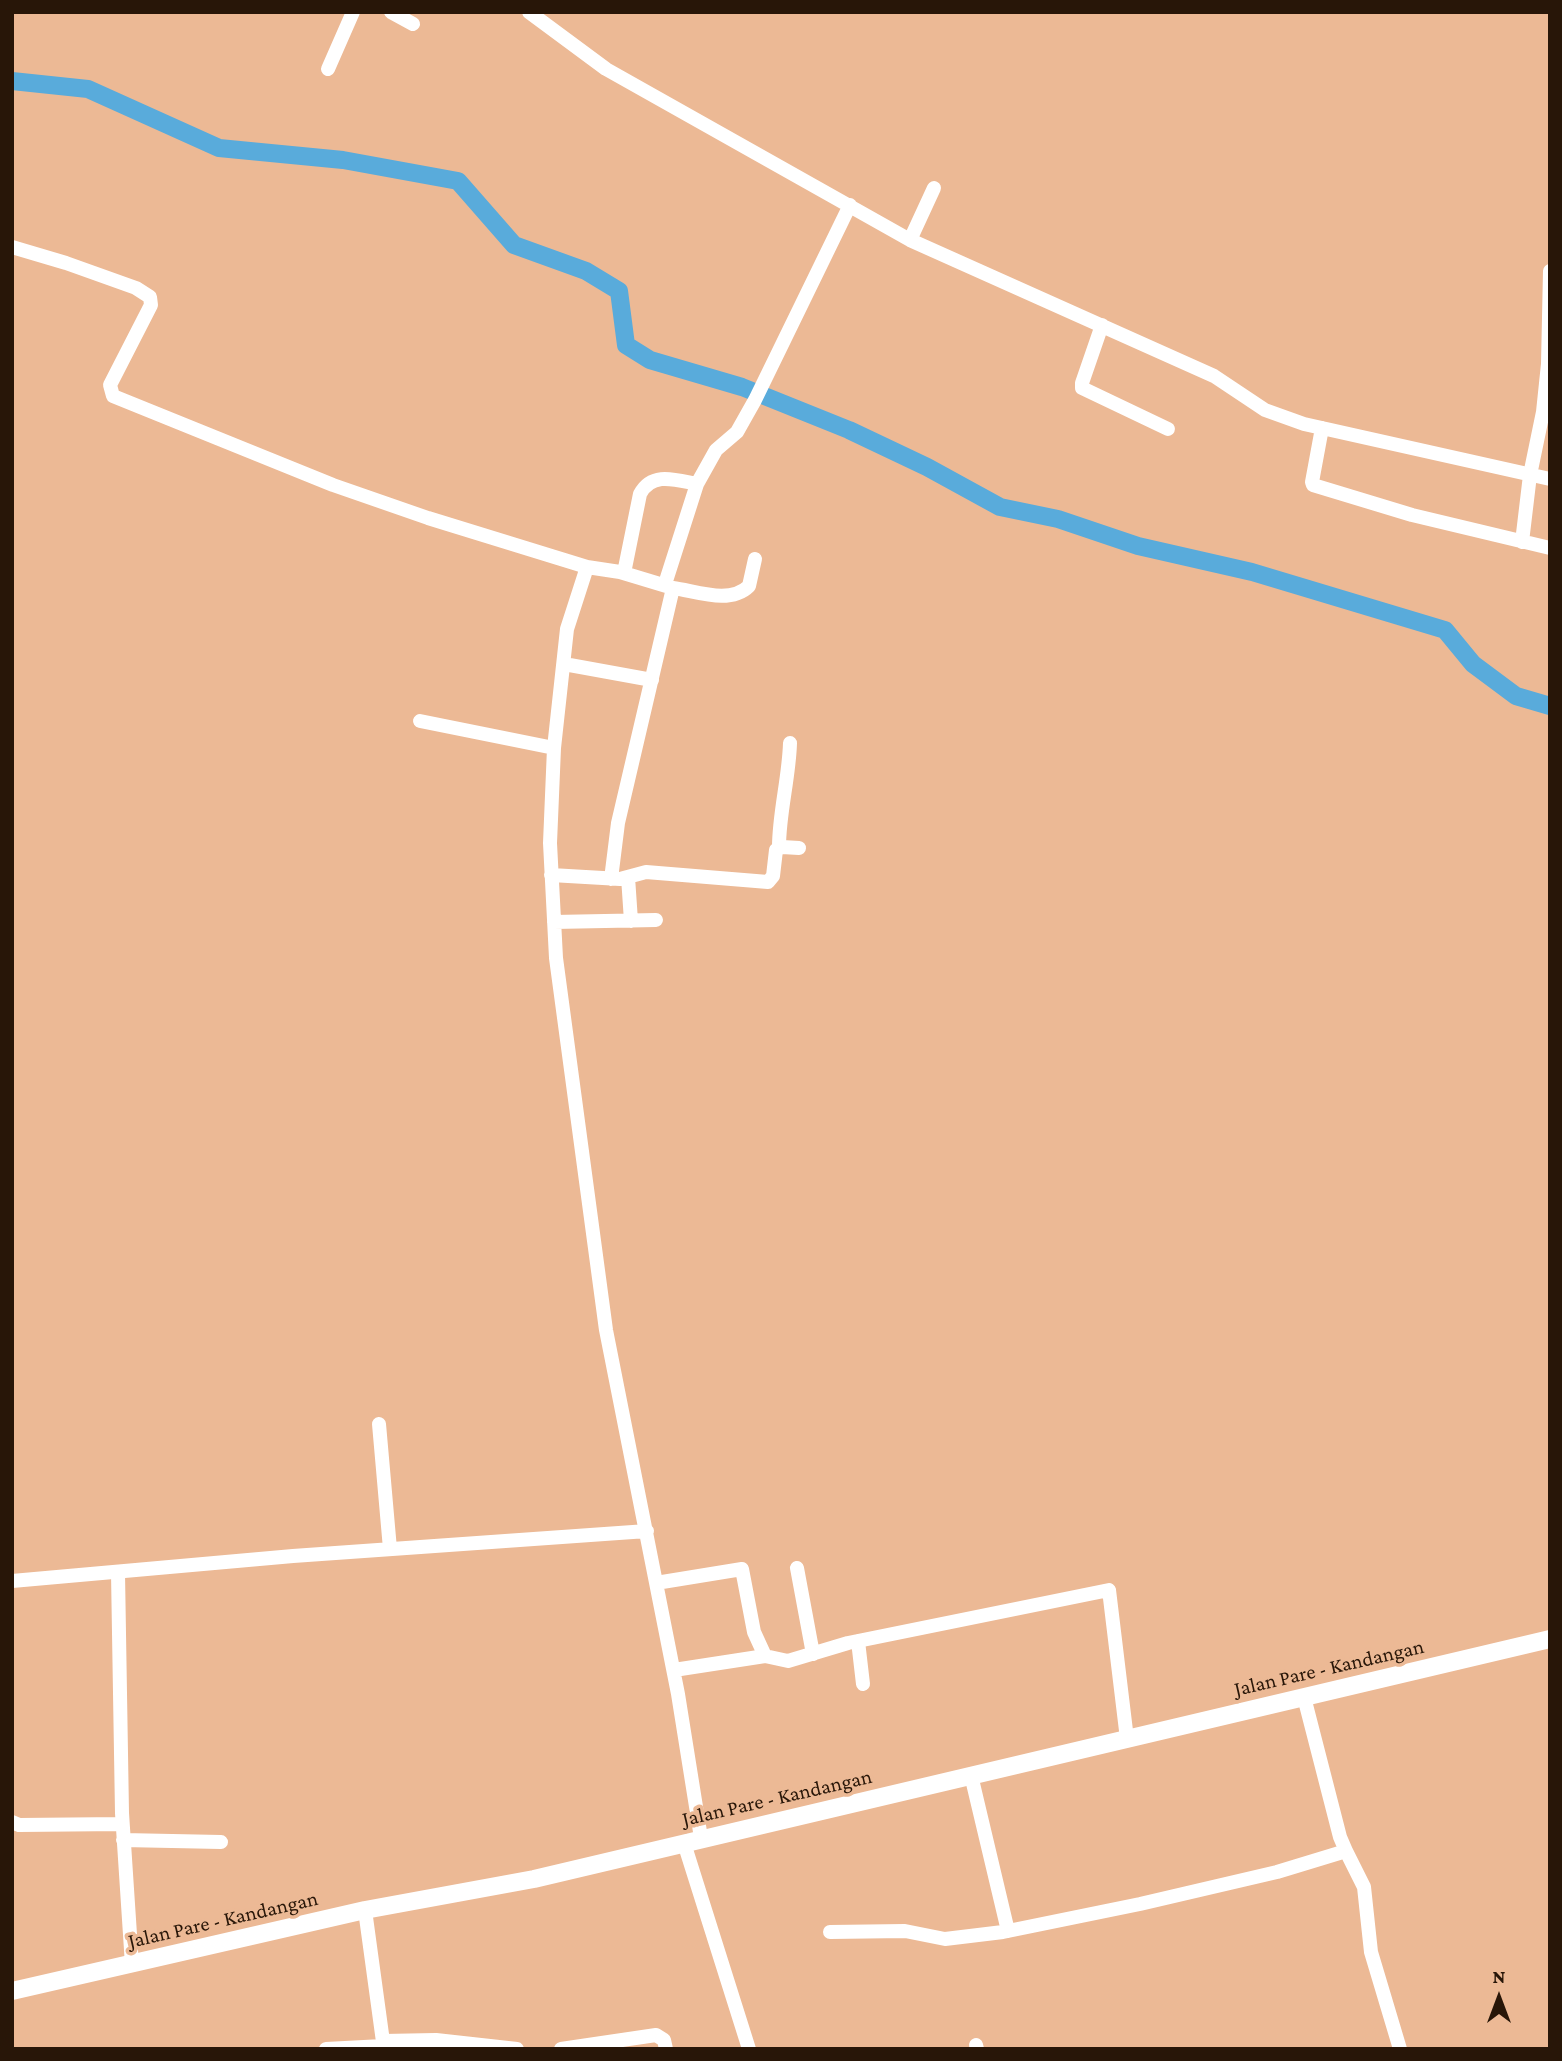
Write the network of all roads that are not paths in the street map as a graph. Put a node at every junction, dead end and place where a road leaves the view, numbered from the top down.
1 (353, 12) edge
2 (391, 12) edge
3 (529, 12) edge
4 (413, 24) dead end
5 (328, 69) dead end
6 (934, 188) dead end
7 (849, 205) junction
8 (910, 240) junction
9 (12, 247) edge
10 (1550, 271) edge
11 (1102, 325) junction
12 (1549, 357) edge
13 (1322, 428) junction
14 (1168, 429) dead end
15 (1530, 475) junction
16 (1550, 480) edge
17 (697, 484) junction
18 (1522, 542) junction
19 (1550, 548) edge
20 (755, 559) dead end
21 (587, 567) junction
22 (624, 573) junction
23 (669, 586) junction
24 (564, 664) junction
25 (652, 680) junction
26 (420, 721) dead end
27 (790, 743) dead end
28 (554, 748) junction
29 (779, 847) junction
30 (799, 848) dead end
31 (551, 876) junction
32 (628, 877) junction
33 (611, 879) junction
34 (631, 920) junction
35 (656, 920) dead end
36 (554, 922) junction
37 (379, 1424) dead end
38 (647, 1531) junction
39 (390, 1549) junction
40 (797, 1569) dead end
41 (118, 1573) junction
42 (12, 1581) edge
43 (656, 1583) junction
44 (1550, 1639) edge
45 (858, 1641) junction
46 (813, 1654) junction
47 (765, 1656) junction
48 (674, 1670) junction
49 (863, 1684) dead end
50 (1304, 1697) junction
51 (1127, 1739) junction
52 (971, 1775) junction
53 (12, 1822) edge
54 (122, 1824) junction
55 (124, 1840) junction
56 (693, 1841) junction
57 (221, 1842) dead end
58 (1346, 1851) junction
59 (365, 1910) junction
60 (1008, 1931) junction
61 (830, 1932) dead end
62 (132, 1965) junction
63 (12, 1991) edge
64 (383, 2045) edge
65 (326, 2049) edge
66 (517, 2049) edge
67 (561, 2049) edge
68 (666, 2049) edge
69 (749, 2049) edge
70 (1400, 2049) edge

1 - 5 street
2 - 4 street
3 - 7 street
6 - 8 street
7 - 8 street
7 - 17 street
8 - 11 street
9 - 21 street
10 - 12 street
11 - 13 street
11 - 14 street
12 - 15 street
13 - 15 street
13 - 18 street
15 - 16 street
15 - 18 street
17 - 22 street
17 - 23 street
18 - 19 street
20 - 23 street
21 - 22 street
21 - 24 street
22 - 23 street
23 - 25 street
24 - 25 street
24 - 28 street
25 - 33 street
26 - 28 street
27 - 29 street
28 - 31 street
29 - 30 street
29 - 32 street
31 - 33 street
31 - 36 street
32 - 33 street
32 - 34 street
34 - 35 street
34 - 36 street
36 - 38 street
37 - 39 street
38 - 39 street
38 - 43 street
39 - 41 street
40 - 46 street
41 - 42 street
41 - 54 street
43 - 47 street
43 - 48 street
44 - 50 main road, Jalan Pare - Kandangan
45 - 46 street
45 - 49 street
45 - 51 street
46 - 47 street
47 - 48 street
48 - 56 street
50 - 51 main road, Jalan Pare - Kandangan
50 - 58 street
51 - 52 main road, Jalan Pare - Kandangan
52 - 56 main road, Jalan Pare - Kandangan
52 - 60 street
53 - 54 street
54 - 55 street
55 - 57 street
55 - 62 street
56 - 59 main road, Jalan Pare - Kandangan
56 - 69 street
58 - 60 street
58 - 70 street
59 - 62 main road, Jalan Pare - Kandangan
59 - 64 street
60 - 61 street
62 - 63 main road, Jalan Pare - Kandangan
64 - 65 street
64 - 66 street
67 - 68 street

